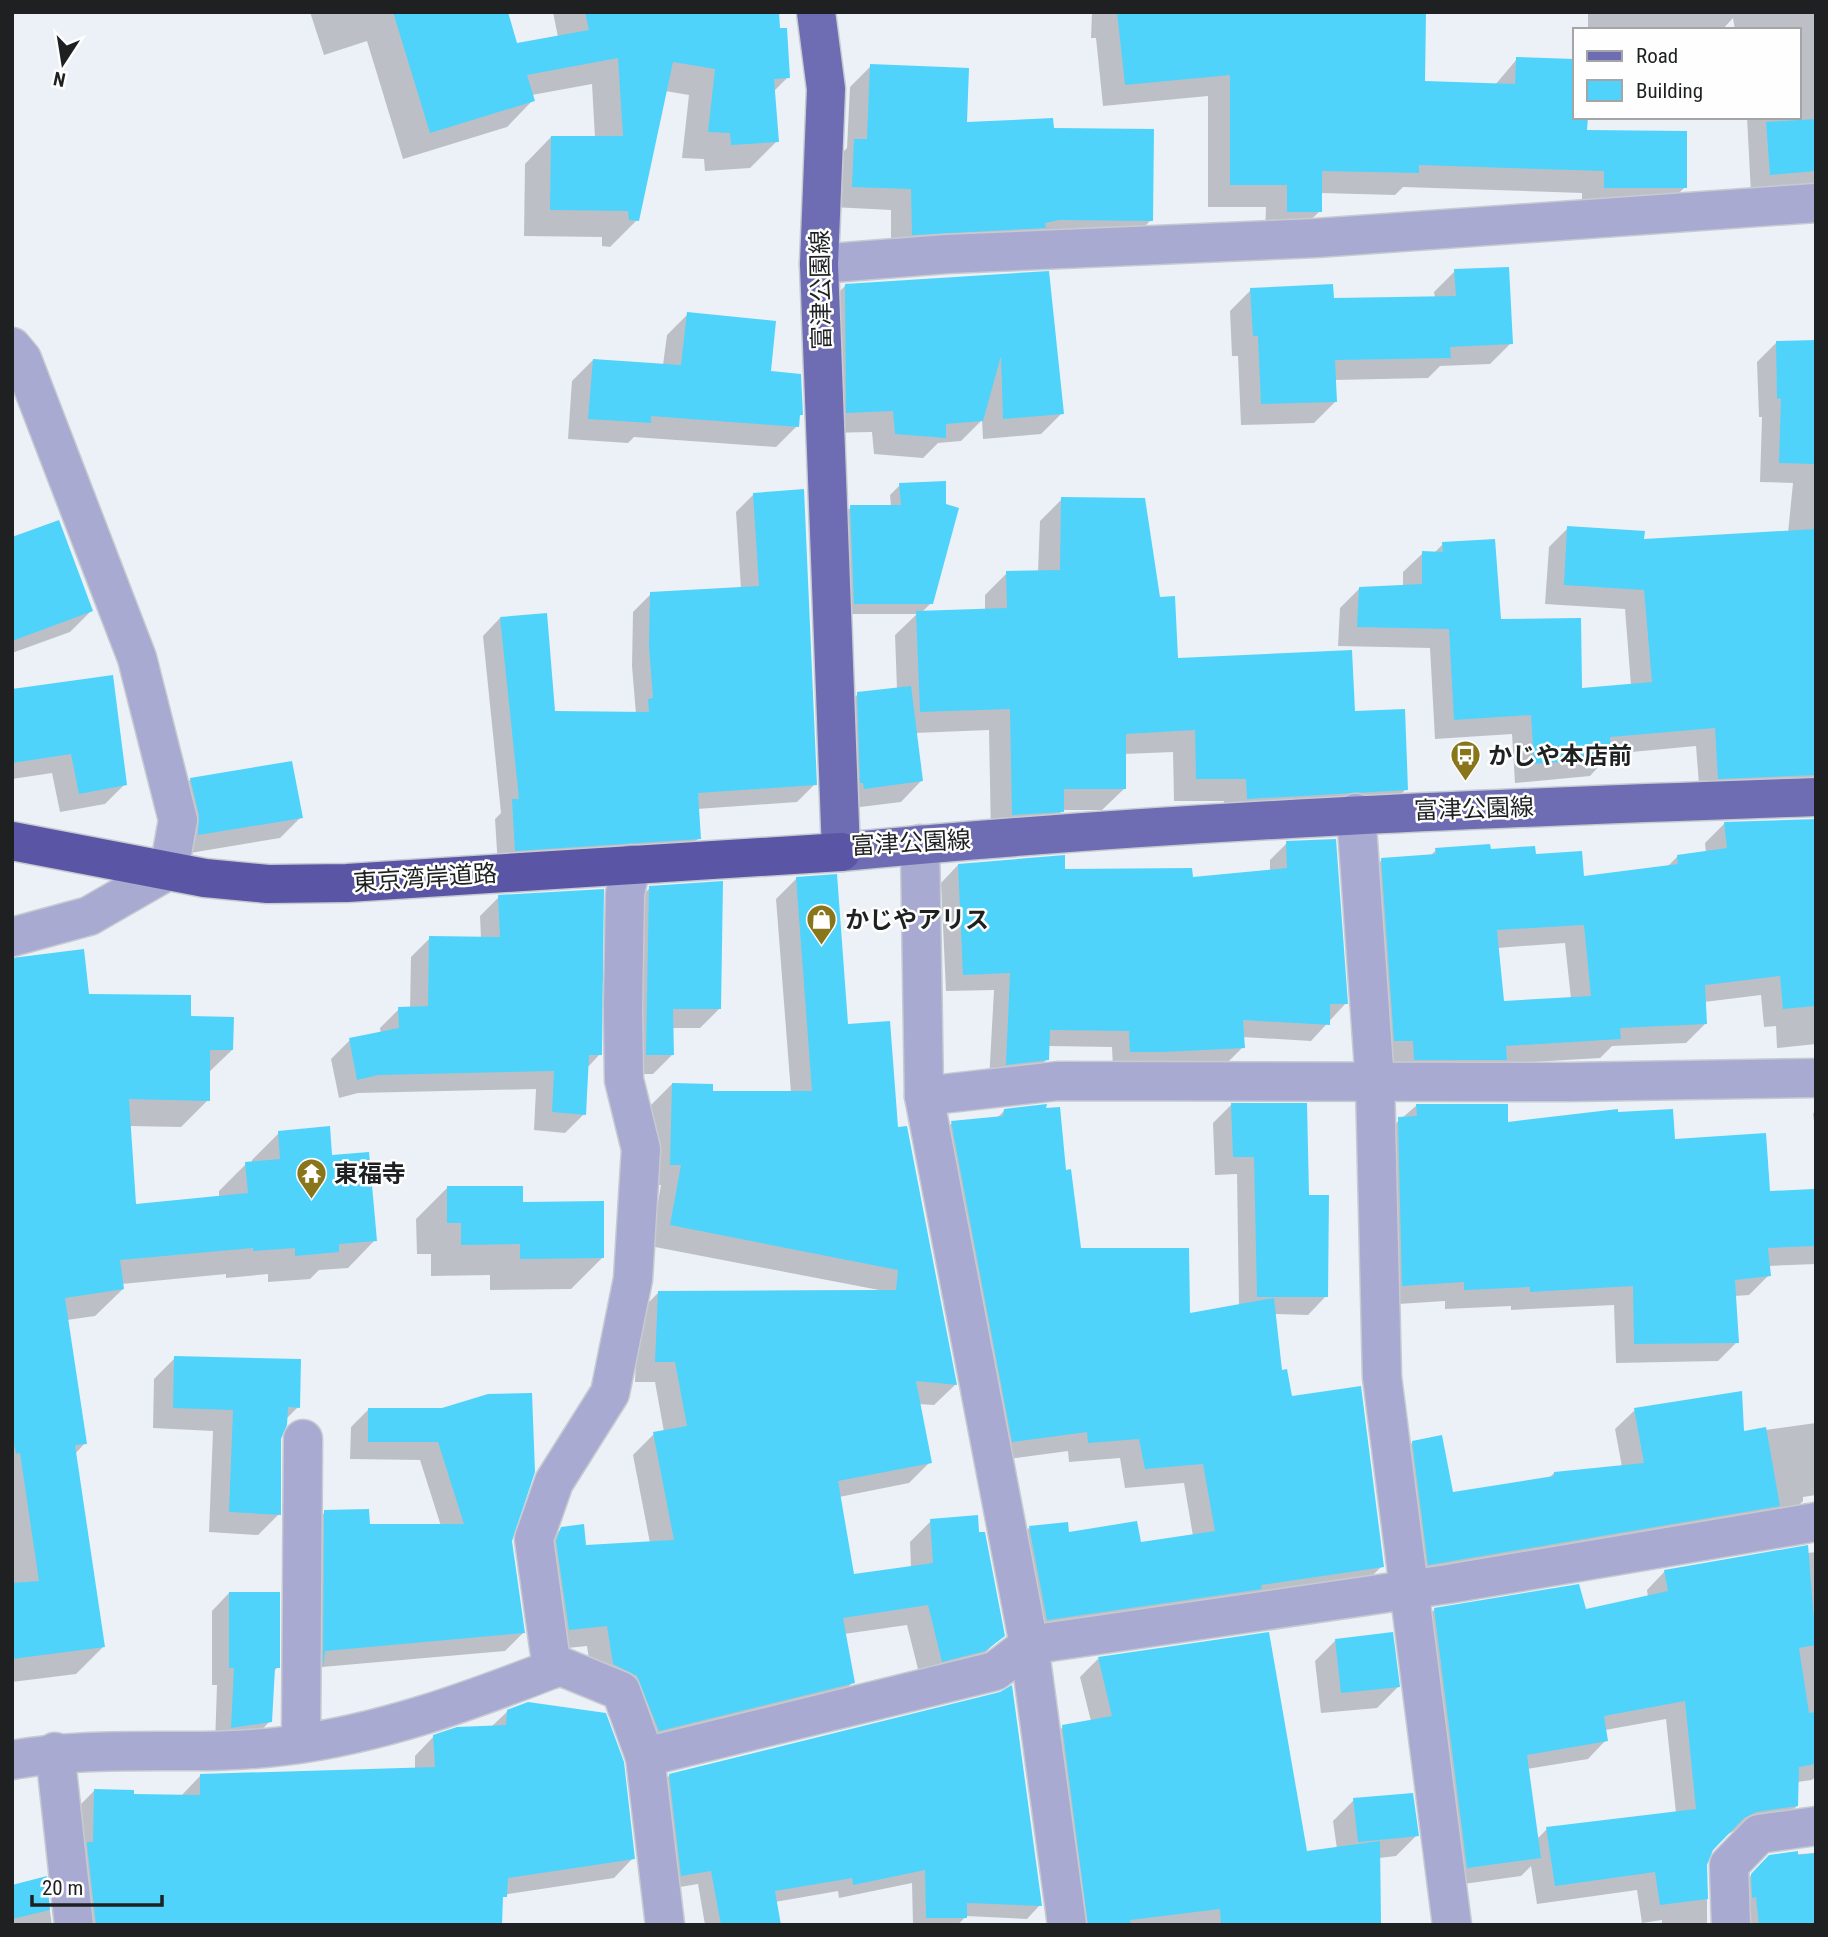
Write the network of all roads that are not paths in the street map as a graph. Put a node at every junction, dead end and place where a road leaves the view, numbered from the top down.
1 (816, 12) edge
2 (1816, 203) edge
3 (819, 264) junction
4 (12, 347) edge
5 (1816, 797) edge
6 (1356, 813) junction
7 (12, 841) edge
8 (920, 844) junction
9 (841, 852) junction
10 (631, 864) junction
11 (169, 870) junction
12 (12, 937) edge
13 (1816, 1078) edge
14 (1375, 1082) junction
15 (924, 1096) junction
16 (303, 1439) dead end
17 (1816, 1522) edge
18 (1410, 1590) junction
19 (1029, 1645) junction
20 (552, 1669) junction
21 (301, 1743) junction
22 (55, 1752) junction
23 (645, 1757) junction
24 (12, 1760) edge
25 (1816, 1826) edge
26 (74, 1925) edge
27 (665, 1925) edge
28 (1067, 1925) edge
29 (1452, 1925) edge
30 (1731, 1925) edge

1 - 3 main road, 富津公園線
2 - 3 street
3 - 9 main road, 富津公園線
4 - 11 street
5 - 6 main road, 富津公園線
6 - 8 main road, 富津公園線
6 - 14 street
7 - 11 highway, 東京湾岸道路
8 - 9 main road, 富津公園線
8 - 15 street
9 - 10 highway, 東京湾岸道路
10 - 11 highway, 東京湾岸道路
10 - 20 street
11 - 12 street
13 - 14 street
14 - 15 street
14 - 18 street
15 - 19 street
16 - 21 street
17 - 18 street
18 - 19 street
18 - 29 street
19 - 23 street
19 - 28 street
20 - 21 street
20 - 23 street
21 - 22 street
22 - 24 street
22 - 26 street
23 - 27 street
25 - 30 street

